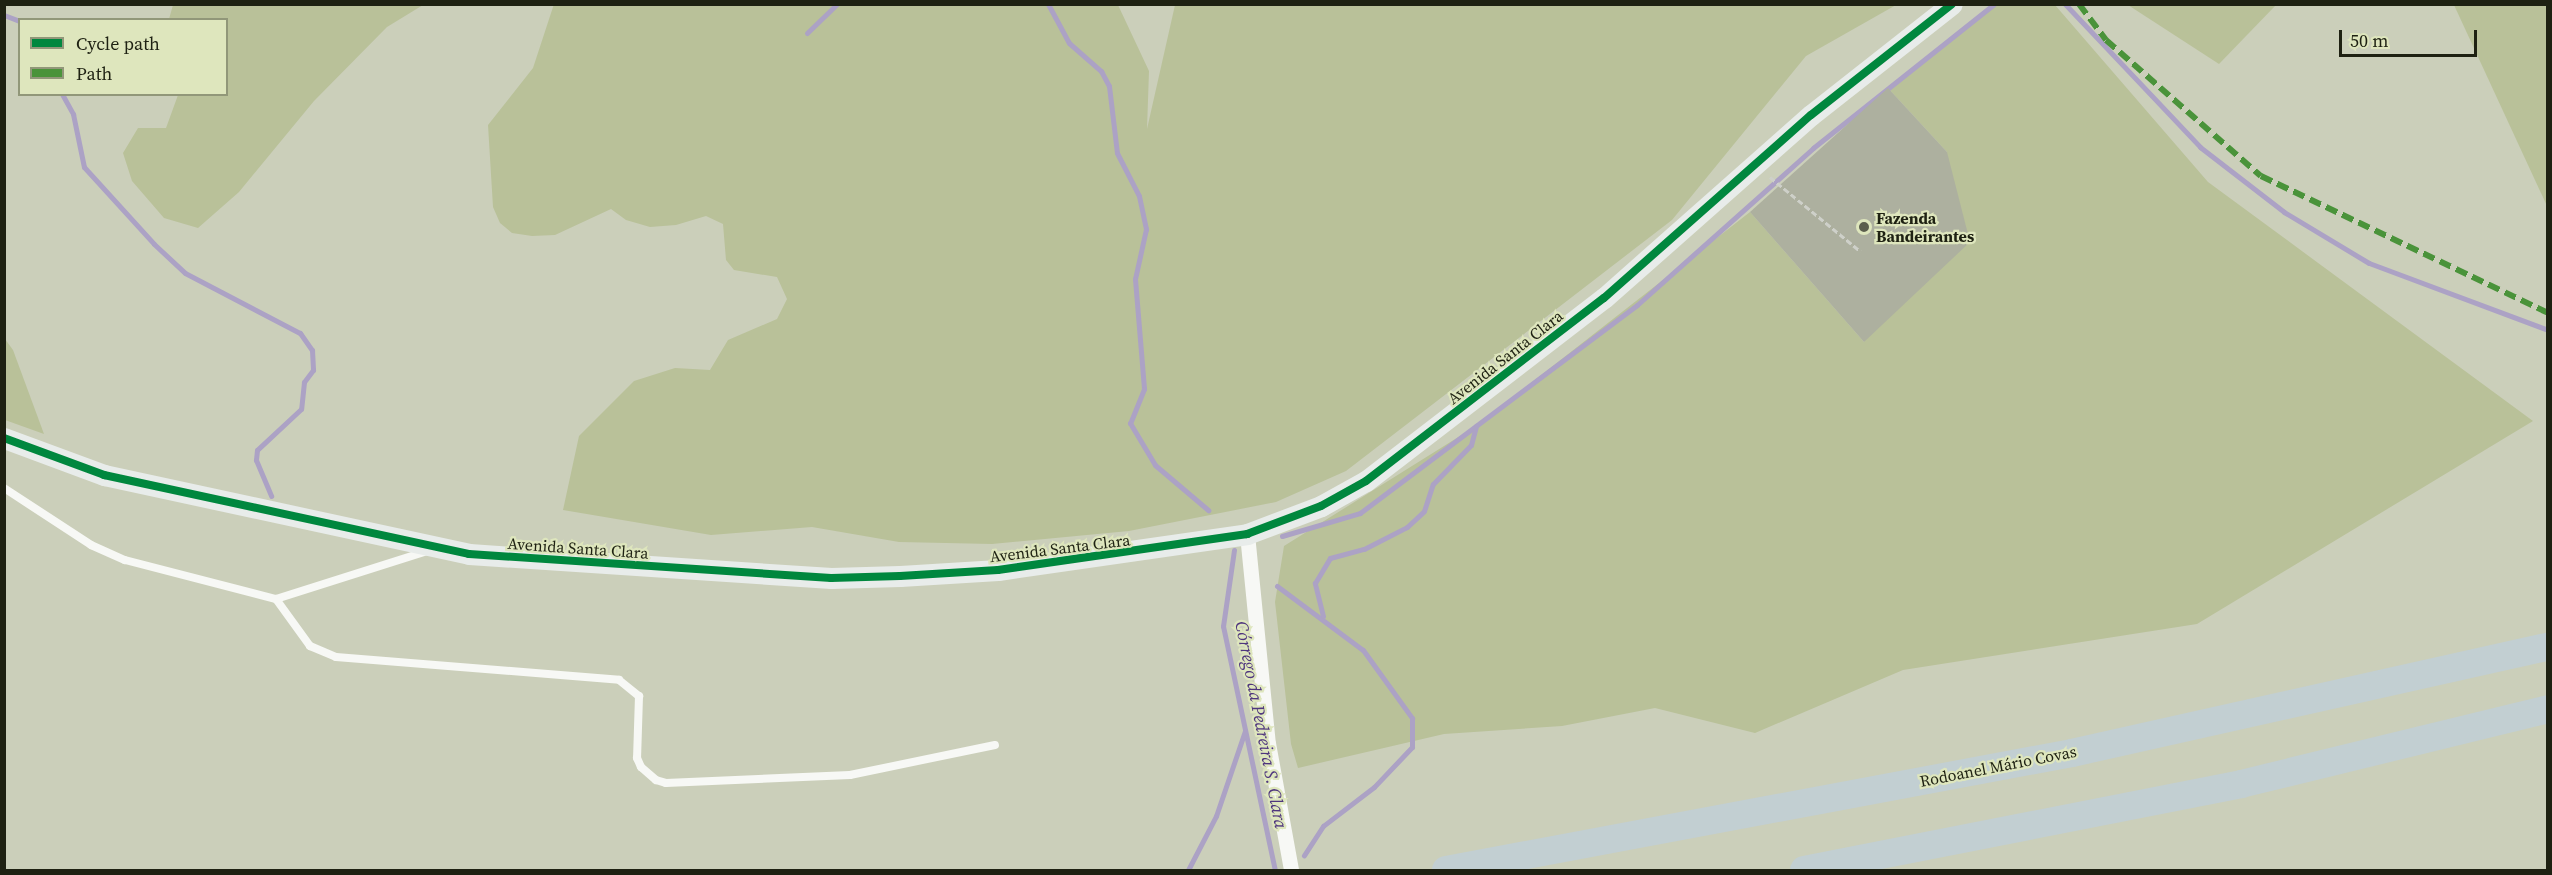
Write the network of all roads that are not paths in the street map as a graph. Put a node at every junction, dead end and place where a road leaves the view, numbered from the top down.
1 (1952, 4) edge
2 (4, 438) edge
3 (4, 488) edge
4 (1247, 534) junction
5 (437, 548) junction
6 (276, 599) junction
7 (2547, 647) edge
8 (2547, 709) edge
9 (995, 745) dead end
10 (1291, 870) edge
11 (1446, 870) edge
12 (1804, 870) edge

1 - 4 street, Avenida Santa Clara
2 - 5 street, Avenida Santa Clara
3 - 6 lane
4 - 5 street, Avenida Santa Clara
4 - 10 street
5 - 6 lane
6 - 9 lane
7 - 11 highway, Rodoanel Mário Covas
8 - 12 highway

